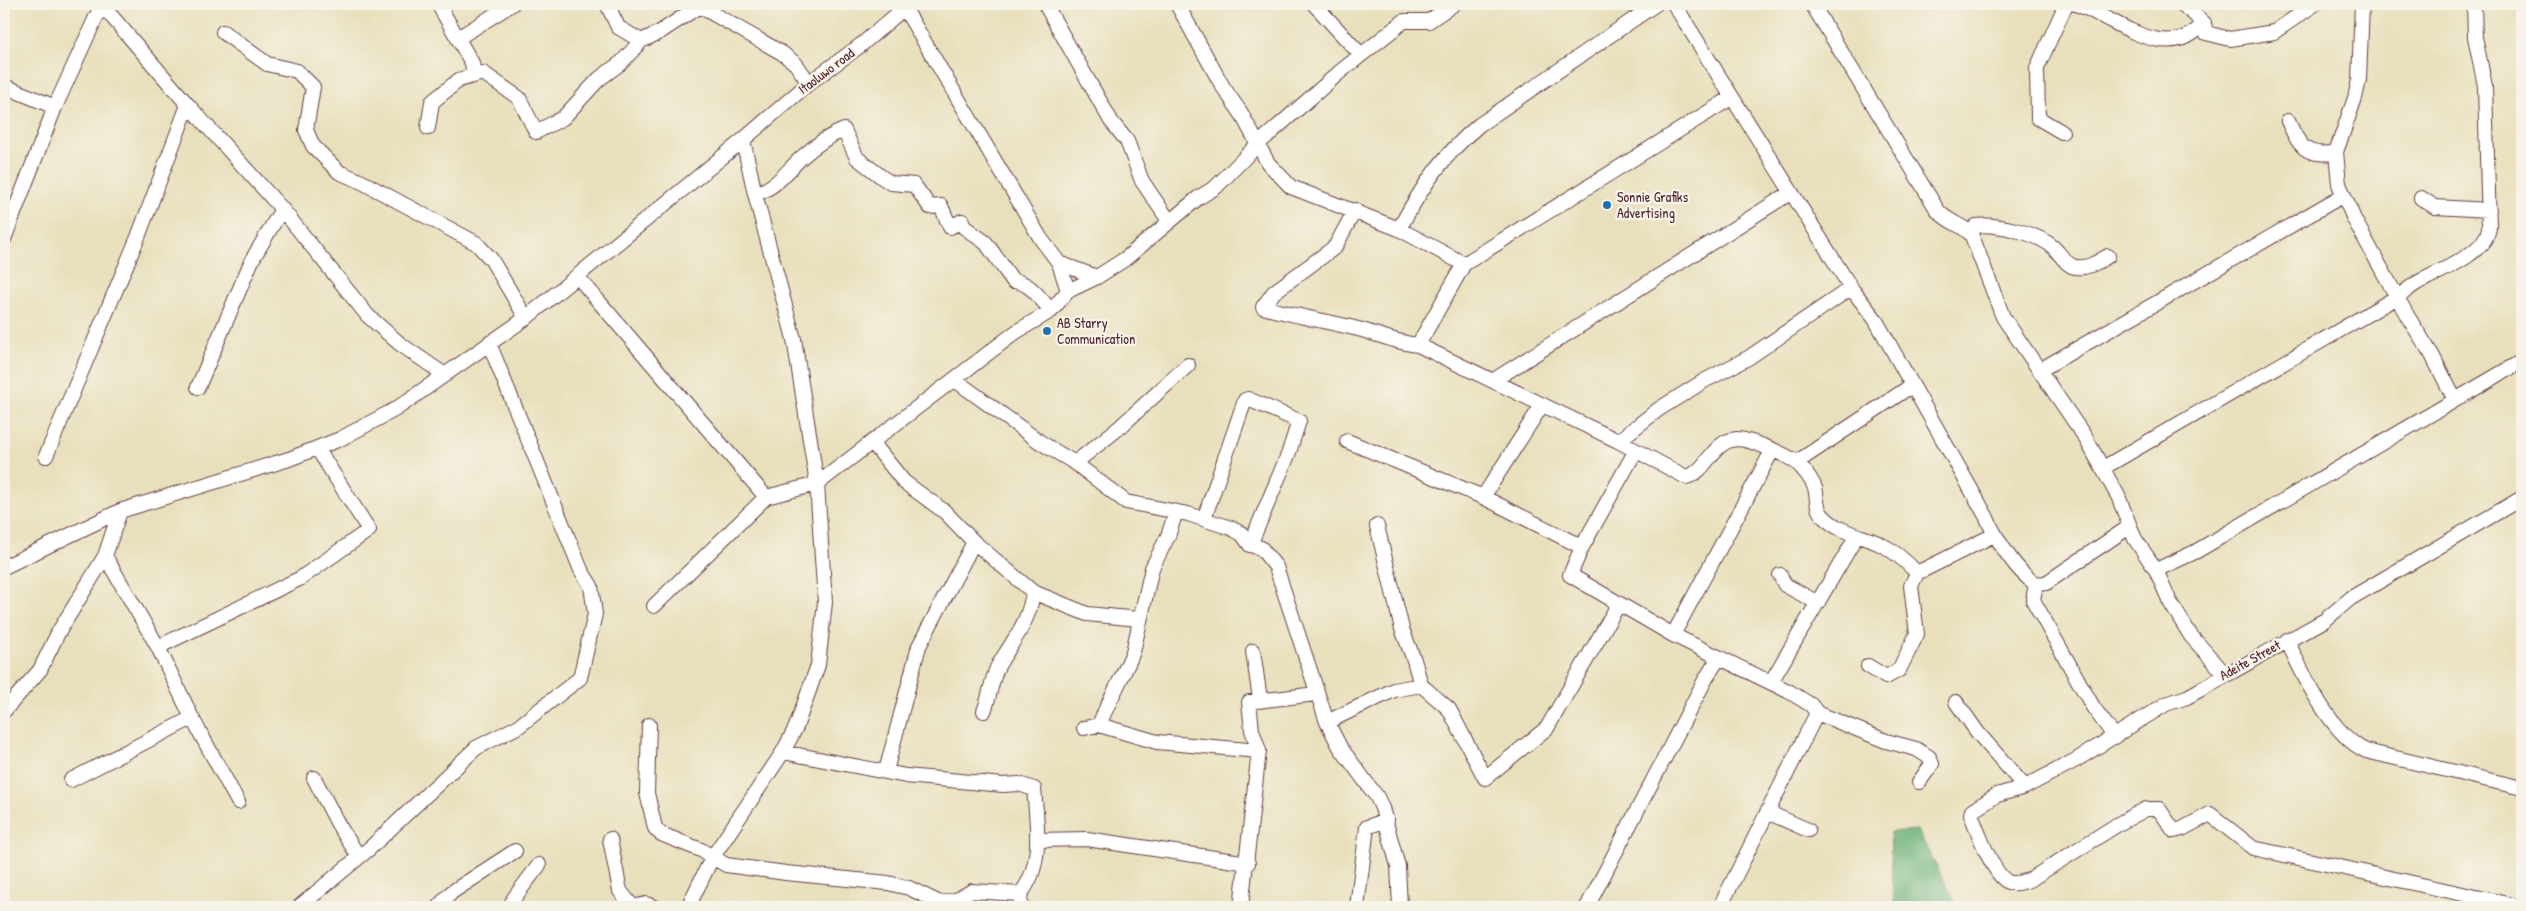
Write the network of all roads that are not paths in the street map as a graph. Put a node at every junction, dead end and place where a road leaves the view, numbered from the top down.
1 (101, 4) edge
2 (438, 4) edge
3 (512, 4) edge
4 (607, 4) edge
5 (1045, 4) edge
6 (1177, 4) edge
7 (1314, 4) edge
8 (1454, 4) edge
9 (1656, 4) edge
10 (1674, 4) edge
11 (2066, 4) edge
12 (2076, 4) edge
13 (2182, 4) edge
14 (2315, 4) edge
15 (2362, 4) edge
16 (2474, 4) edge
17 (697, 5) edge
18 (1818, 6) edge
19 (907, 7) edge
20 (2204, 23) junction
21 (224, 32) dead end
22 (458, 38) junction
23 (641, 41) junction
24 (1361, 55) junction
25 (474, 75) junction
26 (809, 83) junction
27 (4, 86) edge
28 (1731, 98) junction
29 (188, 105) junction
30 (56, 107) junction
31 (2288, 120) dead end
32 (428, 128) dead end
33 (2062, 132) dead end
34 (743, 140) junction
35 (1258, 144) junction
36 (2336, 152) junction
37 (1790, 193) junction
38 (755, 194) junction
39 (2342, 196) junction
40 (2421, 198) dead end
41 (282, 209) junction
42 (1355, 210) junction
43 (2489, 210) junction
44 (8, 217) edge
45 (1169, 221) junction
46 (1399, 229) junction
47 (1970, 233) junction
48 (4, 239) edge
49 (2108, 256) dead end
50 (1059, 263) junction
51 (1464, 264) junction
52 (577, 276) junction
53 (1097, 277) junction
54 (1851, 288) junction
55 (1068, 291) junction
56 (2397, 297) junction
57 (1051, 311) junction
58 (526, 318) junction
59 (489, 343) junction
60 (1418, 345) junction
61 (2522, 361) edge
62 (1188, 365) dead end
63 (2040, 370) junction
64 (445, 375) junction
65 (955, 380) junction
66 (1494, 380) junction
67 (198, 386) dead end
68 (1911, 386) junction
69 (2455, 400) junction
70 (1542, 405) junction
71 (1347, 441) dead end
72 (1618, 441) junction
73 (872, 442) junction
74 (317, 448) junction
75 (1772, 451) junction
76 (1636, 452) junction
77 (46, 456) dead end
78 (1797, 462) junction
79 (1075, 463) junction
80 (2103, 468) junction
81 (816, 484) junction
82 (766, 497) junction
83 (1484, 497) junction
84 (2522, 498) edge
85 (120, 511) junction
86 (1176, 512) junction
87 (1204, 519) junction
88 (1377, 526) dead end
89 (2129, 527) junction
90 (1994, 535) junction
91 (1856, 537) junction
92 (974, 542) junction
93 (1250, 545) junction
94 (1582, 547) junction
95 (105, 556) junction
96 (4, 567) edge
97 (2156, 570) junction
98 (1917, 573) junction
99 (1780, 575) dead end
100 (2036, 584) junction
101 (1033, 592) junction
102 (1818, 603) junction
103 (1618, 605) junction
104 (654, 606) dead end
105 (1139, 619) junction
106 (1673, 635) junction
107 (2287, 640) junction
108 (158, 647) junction
109 (1253, 651) dead end
110 (1718, 659) junction
111 (1868, 666) dead end
112 (2225, 674) junction
113 (1771, 682) junction
114 (1421, 685) junction
115 (1316, 694) junction
116 (1260, 699) junction
117 (1956, 702) dead end
118 (4, 711) edge
119 (984, 711) dead end
120 (1817, 714) junction
121 (192, 718) junction
122 (1327, 722) junction
123 (649, 725) dead end
124 (1099, 725) junction
125 (1084, 728) dead end
126 (2114, 737) junction
127 (1259, 751) junction
128 (783, 752) junction
129 (886, 771) junction
130 (314, 778) dead end
131 (71, 780) dead end
132 (1919, 782) dead end
133 (2025, 787) junction
134 (2522, 788) edge
135 (238, 802) dead end
136 (1767, 812) junction
137 (1387, 820) junction
138 (1808, 830) dead end
139 (610, 839) dead end
140 (1037, 840) junction
141 (515, 851) dead end
142 (359, 857) junction
143 (712, 858) junction
144 (1248, 863) junction
145 (538, 866) dead end
146 (1020, 901) edge
147 (299, 907) edge
148 (438, 907) edge
149 (510, 907) edge
150 (633, 907) edge
151 (654, 907) edge
152 (688, 907) edge
153 (1242, 907) edge
154 (1357, 907) edge
155 (1400, 907) edge
156 (1587, 907) edge
157 (1720, 907) edge
158 (2522, 907) edge

1 - 29 street
1 - 30 street
2 - 22 street
3 - 22 street
4 - 23 street
5 - 45 street
6 - 35 street
7 - 24 street
8 - 24 street
9 - 46 street
10 - 28 street
11 - 33 street
12 - 20 street
13 - 20 street
14 - 20 street
15 - 36 street
16 - 43 street
17 - 23 street
17 - 26 street
18 - 47 street
19 - 26 street, Itaoluwo road
19 - 50 street
21 - 58 street
22 - 25 street
23 - 25 street
24 - 35 street
25 - 32 street
26 - 34 street, Itaoluwo road
27 - 30 street
28 - 37 street
28 - 51 street
29 - 41 street
29 - 77 street
30 - 44 street
31 - 36 street
34 - 38 street
34 - 52 street, Itaoluwo road
35 - 42 street
35 - 45 street
36 - 39 street
37 - 54 street
37 - 66 street
38 - 57 street
38 - 81 street
39 - 56 street
39 - 63 street
40 - 43 street
41 - 64 street
41 - 67 street
42 - 46 street
42 - 60 street
43 - 56 street
44 - 48 street
45 - 53 street
46 - 51 street
47 - 49 street
47 - 63 street
50 - 53 street
50 - 55 street
51 - 60 street
52 - 58 street, Itaoluwo road
52 - 82 street
53 - 55 street
54 - 68 street
54 - 72 street
55 - 57 street
56 - 69 street
56 - 80 street
57 - 65 street
58 - 59 street, Itaoluwo road
59 - 64 street, Itaoluwo road
59 - 142 street
60 - 66 street
61 - 69 street
62 - 79 street
63 - 80 street
64 - 74 street, Itaoluwo road
65 - 73 street
65 - 79 street
66 - 70 street
68 - 78 street
68 - 90 street
69 - 97 street
70 - 72 street
70 - 83 street
71 - 83 street
72 - 76 street
73 - 81 street
73 - 92 street
74 - 85 street, Itaoluwo road
74 - 108 street
75 - 76 street
75 - 78 street
75 - 106 street
76 - 94 street
78 - 91 street
79 - 86 street
80 - 89 street
81 - 82 street
81 - 128 street
82 - 104 street
83 - 94 street
84 - 107 street, Adeite Street
85 - 95 street
85 - 96 street, Itaoluwo road
86 - 87 street
86 - 105 street
87 - 93 street
87 - 93 street
88 - 114 street
89 - 97 street
89 - 100 street
90 - 98 street
90 - 100 street
91 - 98 street
91 - 102 street
92 - 101 street
92 - 129 street
93 - 115 street
94 - 103 street
95 - 108 street
95 - 118 street
97 - 112 street
98 - 111 street
99 - 102 street
100 - 126 street
101 - 105 street
101 - 119 street
102 - 113 street
103 - 106 street
103 - 114 street
105 - 124 street
106 - 110 street
107 - 112 street, Adeite Street
107 - 134 street
108 - 121 street
109 - 116 street
110 - 113 street
110 - 156 street
112 - 126 street, Adeite Street
113 - 120 street
114 - 122 street
115 - 116 street
115 - 122 street
116 - 127 street
117 - 133 street
120 - 132 street
120 - 136 street
121 - 131 street
121 - 135 street
122 - 137 street
123 - 143 street
124 - 125 street
124 - 127 street
126 - 133 street, Adeite Street
127 - 144 street
128 - 129 street
128 - 143 street
129 - 140 street
130 - 142 street
133 - 158 street, Adeite Street
136 - 138 street
136 - 157 street
137 - 154 street
137 - 155 street
139 - 150 street
140 - 144 street
140 - 146 street
141 - 148 street
142 - 147 street
143 - 146 street
143 - 152 street
144 - 153 street
145 - 149 street
150 - 151 street

